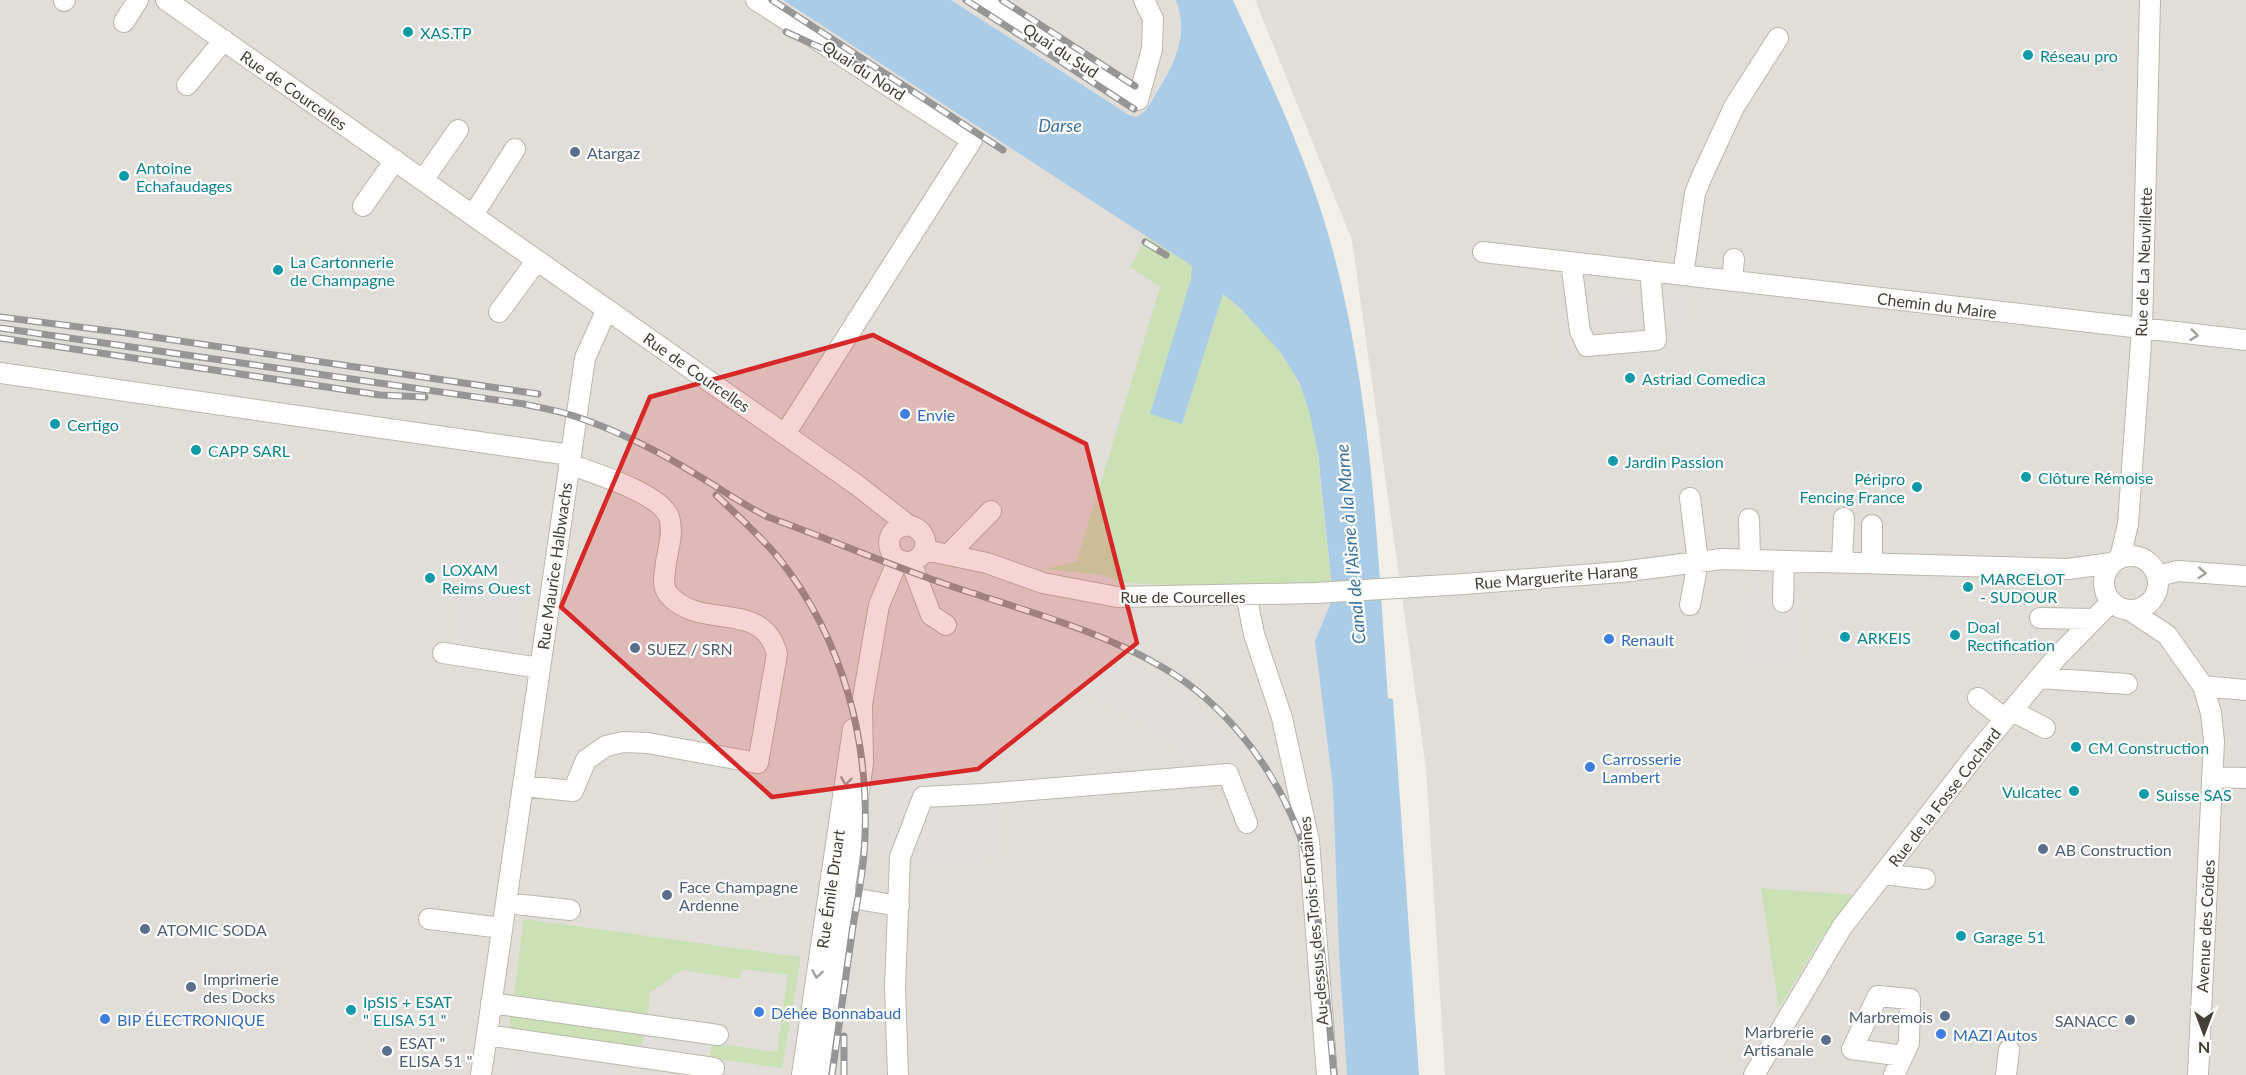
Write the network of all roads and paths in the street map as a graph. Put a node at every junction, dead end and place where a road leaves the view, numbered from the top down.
1 (138, 0) edge
2 (166, 0) edge
3 (756, 0) edge
4 (983, 0) edge
5 (1144, 0) edge
6 (2150, 0) edge
7 (124, 22) dead end
8 (1778, 38) dead end
9 (224, 40) junction
10 (187, 85) dead end
11 (458, 130) dead end
12 (515, 149) dead end
13 (394, 160) junction
14 (423, 180) junction
15 (363, 206) dead end
16 (473, 215) junction
17 (1483, 252) dead end
18 (1734, 259) dead end
19 (537, 260) junction
20 (1571, 262) junction
21 (1650, 271) junction
22 (1683, 275) junction
23 (1732, 280) junction
24 (607, 309) junction
25 (499, 312) dead end
26 (2142, 329) junction
27 (2246, 340) edge
28 (0, 373) edge
29 (785, 434) junction
30 (570, 460) junction
31 (857, 485) junction
32 (1690, 498) dead end
33 (991, 511) dead end
34 (1844, 518) dead end
35 (1749, 519) dead end
36 (2128, 524) junction
37 (908, 525) junction
38 (1872, 525) dead end
39 (890, 537) junction
40 (948, 555) junction
41 (911, 557) junction
42 (2144, 558) junction
43 (1750, 560) junction
44 (2116, 560) junction
45 (1784, 561) junction
46 (1842, 561) junction
47 (1698, 562) junction
48 (1872, 563) junction
49 (2070, 568) junction
50 (2158, 576) junction
51 (2246, 576) edge
52 (1314, 593) joint
53 (1246, 595) junction
54 (2108, 595) junction
55 (2156, 596) junction
56 (1783, 602) dead end
57 (1690, 605) dead end
58 (2131, 610) junction
59 (2040, 618) dead end
60 (2094, 619) junction
61 (946, 625) dead end
62 (2167, 635) junction
63 (442, 653) dead end
64 (540, 669) junction
65 (2038, 678) junction
66 (2127, 684) dead end
67 (2204, 686) junction
68 (2246, 690) edge
69 (1978, 698) dead end
70 (2008, 715) junction
71 (2045, 728) dead end
72 (2212, 777) junction
73 (2246, 778) edge
74 (523, 786) junction
75 (1247, 823) dead end
76 (1883, 874) junction
77 (1925, 879) dead end
78 (836, 896) junction
79 (506, 903) junction
80 (899, 906) junction
81 (570, 910) dead end
82 (429, 919) dead end
83 (502, 928) junction
84 (491, 1003) junction
85 (487, 1035) junction
86 (718, 1035) dead end
87 (2010, 1050) dead end
88 (1903, 1056) dead end
89 (714, 1068) dead end
90 (481, 1075) edge
91 (802, 1075) edge
92 (818, 1075) edge
93 (898, 1075) edge
94 (1327, 1075) edge
95 (1754, 1075) edge
96 (1894, 1075) edge
97 (2006, 1075) edge
98 (2198, 1075) edge

1 - 7 street
2 - 9 street, Rue de Courcelles
3 - 29 street, Quai du Nord
4 - 5 street, Quai du Sud
6 - 26 street, Rue de La Neuvillette
8 - 22 street
9 - 10 street, Rue de Courcelles
9 - 13 street, Rue de Courcelles
11 - 14 street
12 - 16 street
13 - 14 street, Rue de Courcelles
13 - 15 street
14 - 16 street, Rue de Courcelles
16 - 19 street, Rue de Courcelles
17 - 20 street, Chemin du Maire
18 - 23 street
19 - 24 street, Rue de Courcelles
19 - 25 street
20 - 21 street, Chemin du Maire
20 - 21 street
21 - 22 street, Chemin du Maire
22 - 23 street, Chemin du Maire
23 - 26 street, Chemin du Maire
24 - 29 street, Rue de Courcelles
24 - 30 street, Rue Maurice Halbwachs
26 -> 27 street, Chemin du Maire
26 - 36 street, Rue de La Neuvillette
28 - 30 street
29 - 31 street, Rue de Courcelles
30 - 64 street, Rue Maurice Halbwachs
30 - 74 street, Rue Maurice Halbwachs
31 - 37 street, Rue de Courcelles
31 - 39 street, Rue de Courcelles
32 - 47 street
33 - 40 street
34 - 46 street
35 - 43 street
36 - 42 street, Rue de La Neuvillette
36 - 44 street, Rue de La Neuvillette
37 - 39 street
37 - 41 street, Rue de Courcelles
38 - 48 street
39 - 41 street, Rue de Courcelles
40 - 41 street, Rue de Courcelles
40 - 53 street, Rue de Courcelles
41 - 61 street
41 - 78 street, Rue Émile Druart
42 - 44 street
42 - 50 street
43 - 45 street, Rue Marguerite Harang
43 - 47 street, Rue Marguerite Harang
44 - 49 street
44 - 54 street
45 - 46 street, Rue Marguerite Harang
45 - 56 street
46 - 48 street, Rue Marguerite Harang
47 - 52 street, Rue Marguerite Harang
47 - 57 street
48 - 49 street, Rue Marguerite Harang
49 - 54 street
50 -> 51 street
50 - 55 street
52 - 53 street, Rue de Courcelles
53 - 94 street, Au-dessus des Trois Fontaines
54 - 58 street
54 - 60 street, Rue de la Fosse Cochard
55 - 58 street
55 - 62 street, Avenue des Coïdes
58 - 62 street, Avenue des Coïdes
59 - 60 street
60 - 65 street, Rue de la Fosse Cochard
62 - 67 street, Avenue des Coïdes
63 - 64 street, Rue Maurice Halbwachs
64 - 74 street, Rue Maurice Halbwachs
65 - 66 street
65 - 70 street, Rue de la Fosse Cochard
67 - 68 street
67 - 72 street, Avenue des Coïdes
69 - 70 street, Rue de la Fosse Cochard
70 - 71 street, Rue de la Fosse Cochard
70 - 76 street, Rue de la Fosse Cochard
72 - 73 street
72 - 98 street, Avenue des Coïdes
74 - 79 street, Rue Maurice Halbwachs
75 - 80 street
76 - 77 street, Rue de la Fosse Cochard
76 - 95 street, Rue de la Fosse Cochard
78 - 80 street
78 -> 91 street, Rue Émile Druart
78 - 92 street, Rue Émile Druart
79 - 81 street
79 - 83 street, Rue Maurice Halbwachs
80 - 93 street
82 - 83 street
83 - 84 street, Rue Maurice Halbwachs
84 - 85 street, Rue Maurice Halbwachs
84 - 86 street
85 - 89 street
85 - 90 street, Rue Maurice Halbwachs
87 - 97 street
88 - 96 street

